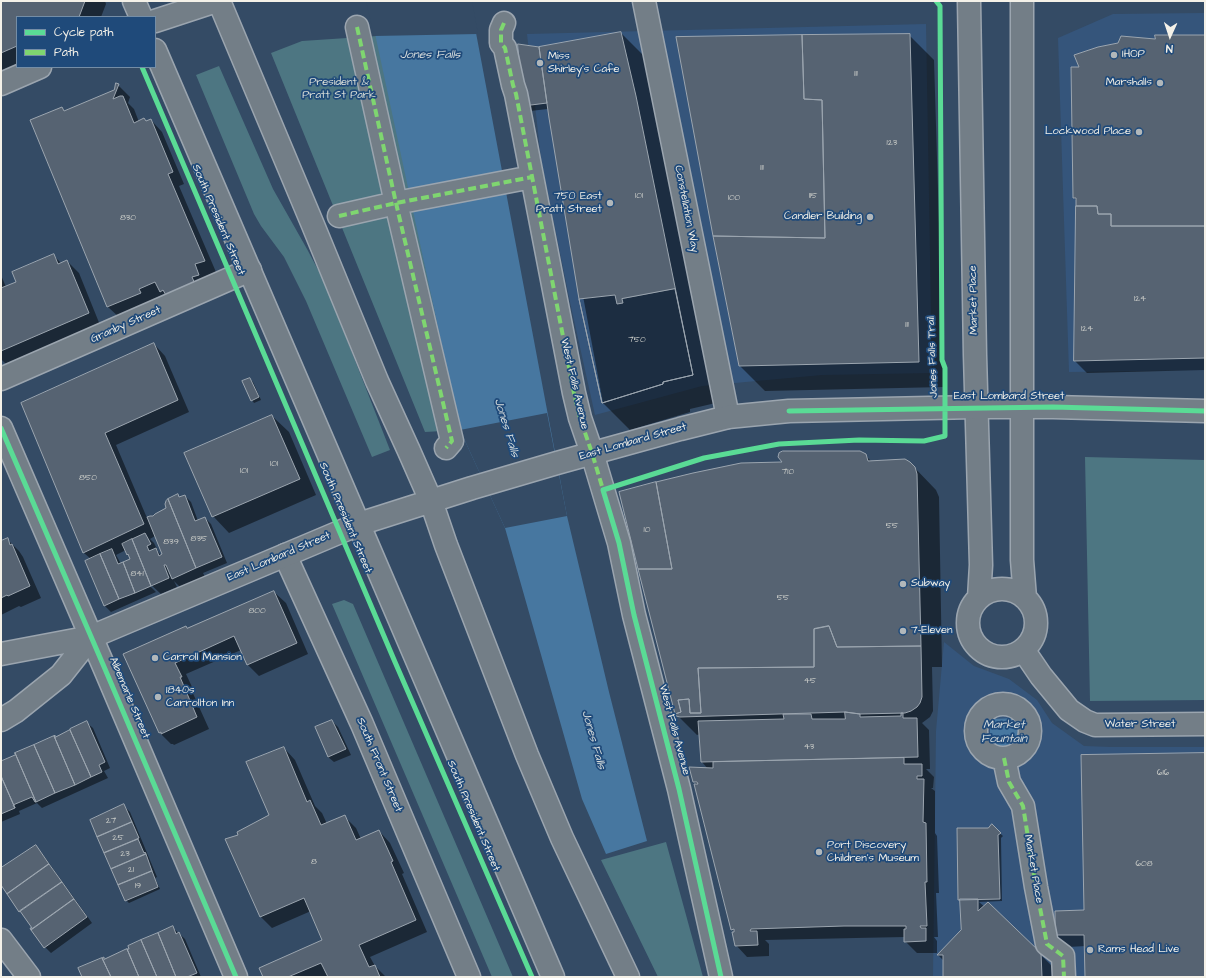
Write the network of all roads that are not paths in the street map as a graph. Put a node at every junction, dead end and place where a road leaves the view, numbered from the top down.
1 (134, 1) edge
2 (217, 1) edge
3 (644, 1) edge
4 (969, 1) edge
5 (1022, 1) edge
6 (141, 16) edge
7 (156, 21) edge
8 (504, 23) dead end
9 (357, 27) dead end
10 (156, 52) edge
11 (38, 68) edge
12 (1, 84) edge
13 (532, 177) junction
14 (396, 203) junction
15 (339, 216) dead end
16 (250, 270) junction
17 (1, 379) edge
18 (976, 407) junction
19 (1021, 407) junction
20 (1205, 411) edge
21 (728, 417) junction
22 (1, 428) edge
23 (446, 448) dead end
24 (592, 453) junction
25 (431, 501) junction
26 (359, 524) junction
27 (285, 555) junction
28 (979, 598) junction
29 (1025, 598) junction
30 (91, 637) junction
31 (1024, 651) junction
32 (1, 654) edge
33 (1, 720) edge
34 (1205, 724) edge
35 (1004, 758) dead end
36 (1, 940) edge
37 (29, 977) edge
38 (236, 977) edge
39 (470, 977) edge
40 (553, 977) edge
41 (628, 977) edge
42 (721, 977) edge
43 (1064, 977) edge

1 - 6 street
2 - 7 street
2 - 25 street
3 - 21 street, Constellation Way
4 - 18 street, Market Place
5 - 19 street
8 - 13 street, West Falls Avenue
9 - 14 street
10 - 16 street, South President Street
11 - 12 street
13 - 14 street
13 - 24 street, West Falls Avenue
14 - 15 street
14 - 23 street
16 - 17 street, Granby Street
16 - 26 street, South President Street
18 - 19 street, East Lombard Street
18 - 21 street, East Lombard Street
18 - 28 street, Market Place
19 - 20 street, East Lombard Street
19 - 29 street
21 - 24 street, East Lombard Street
22 - 30 street, Albemarle Street
24 - 25 street, East Lombard Street
24 - 42 street, West Falls Avenue
25 - 26 street, East Lombard Street
25 - 41 street
26 - 27 street, East Lombard Street
26 - 40 street, South President Street
27 - 30 street, East Lombard Street
27 - 39 street, South Front Street
28 - 29 street
28 - 31 street, Market Place
29 - 31 street
30 - 32 street, East Lombard Street
30 - 33 street, East Lombard Street
30 - 38 street, Albemarle Street
31 - 34 street, Water Street
35 - 43 street, Market Place
36 - 37 street

